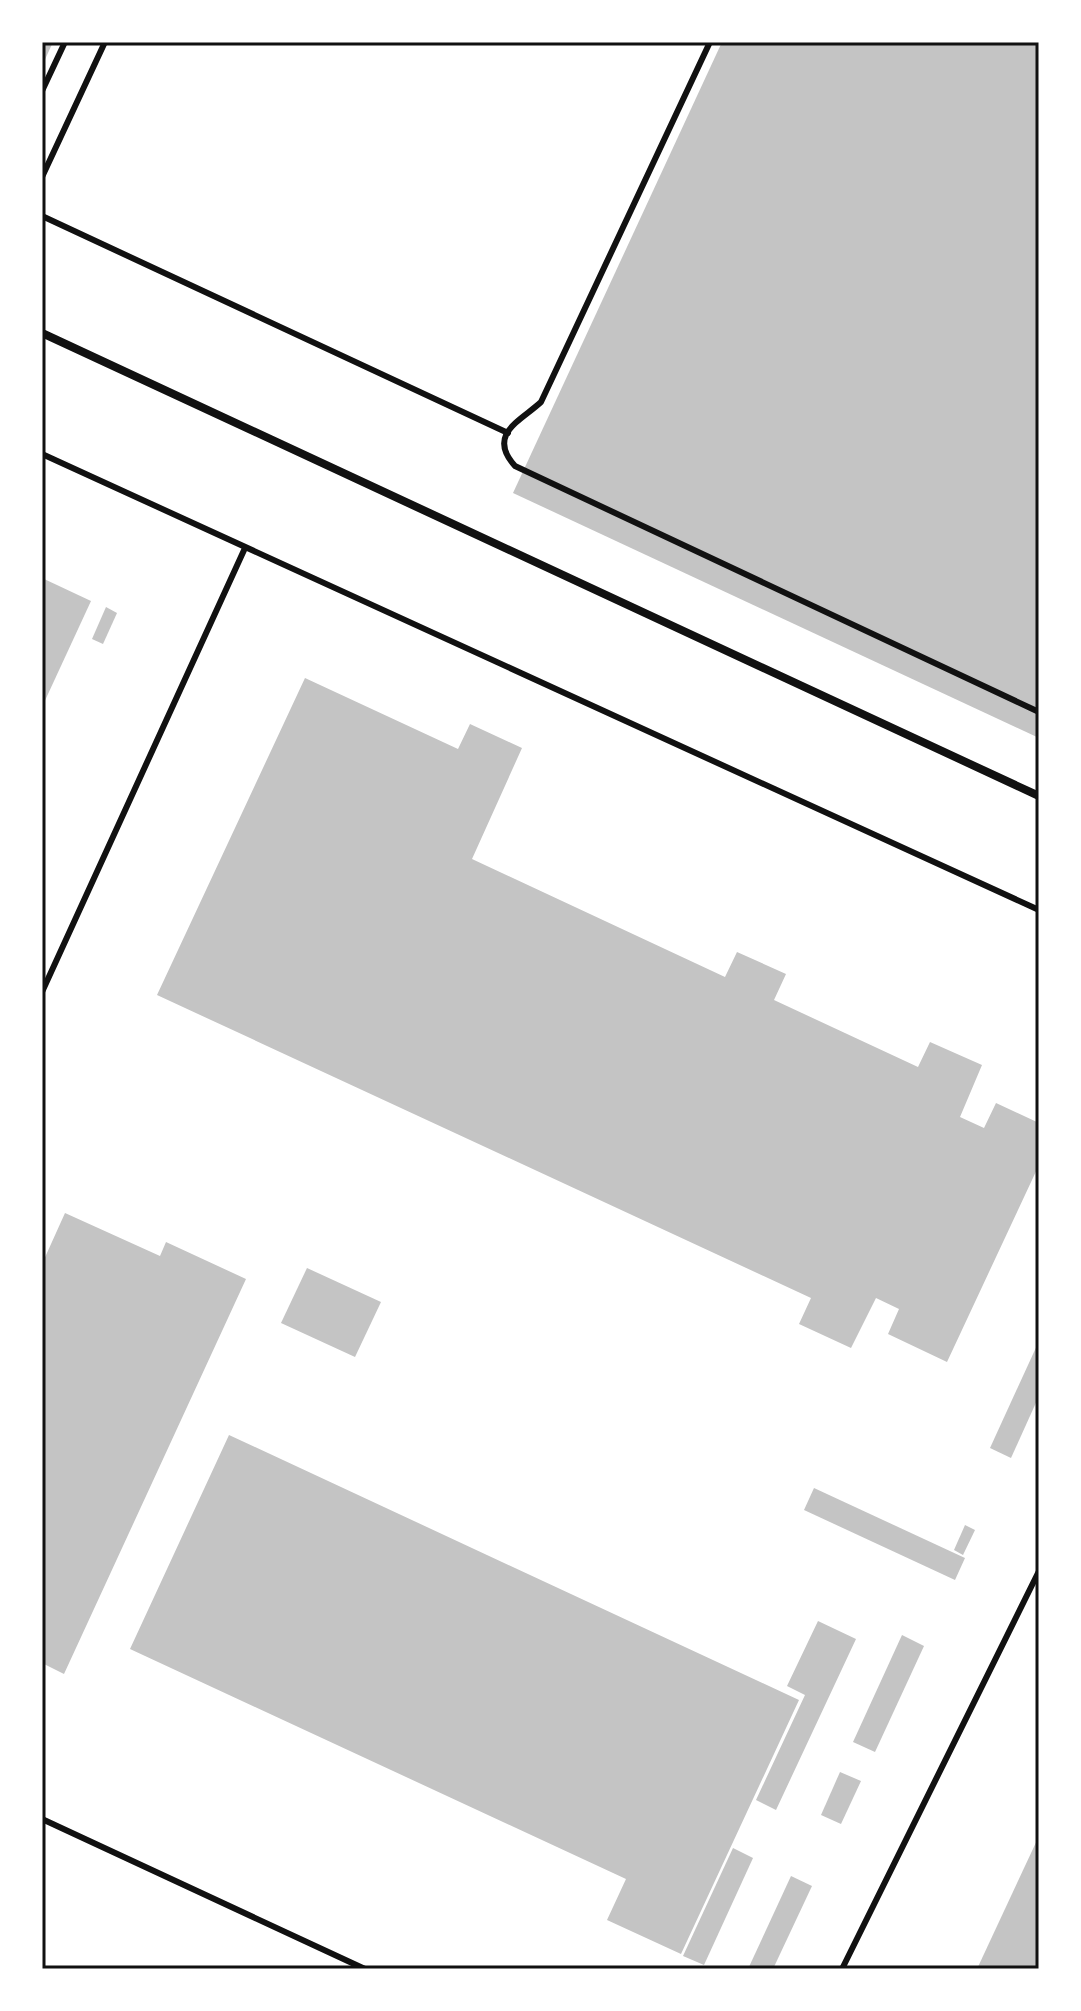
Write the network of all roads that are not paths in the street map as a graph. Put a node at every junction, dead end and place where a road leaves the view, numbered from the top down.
1 (65, 42) edge
2 (105, 42) edge
3 (710, 42) edge
4 (42, 91) edge
5 (42, 177) edge
6 (42, 216) edge
7 (42, 333) edge
8 (508, 433) junction
9 (42, 454) edge
10 (245, 548) junction
11 (1039, 712) edge
12 (1039, 796) edge
13 (1039, 910) edge
14 (42, 992) edge
15 (1039, 1571) edge
16 (42, 1819) edge
17 (365, 1969) edge
18 (842, 1969) edge

1 - 4 lane
2 - 5 lane
3 - 8 lane
6 - 8 lane
7 - 12 street
8 - 11 lane
9 - 10 lane
10 - 13 lane
10 - 14 lane
15 - 18 lane
16 - 17 lane

